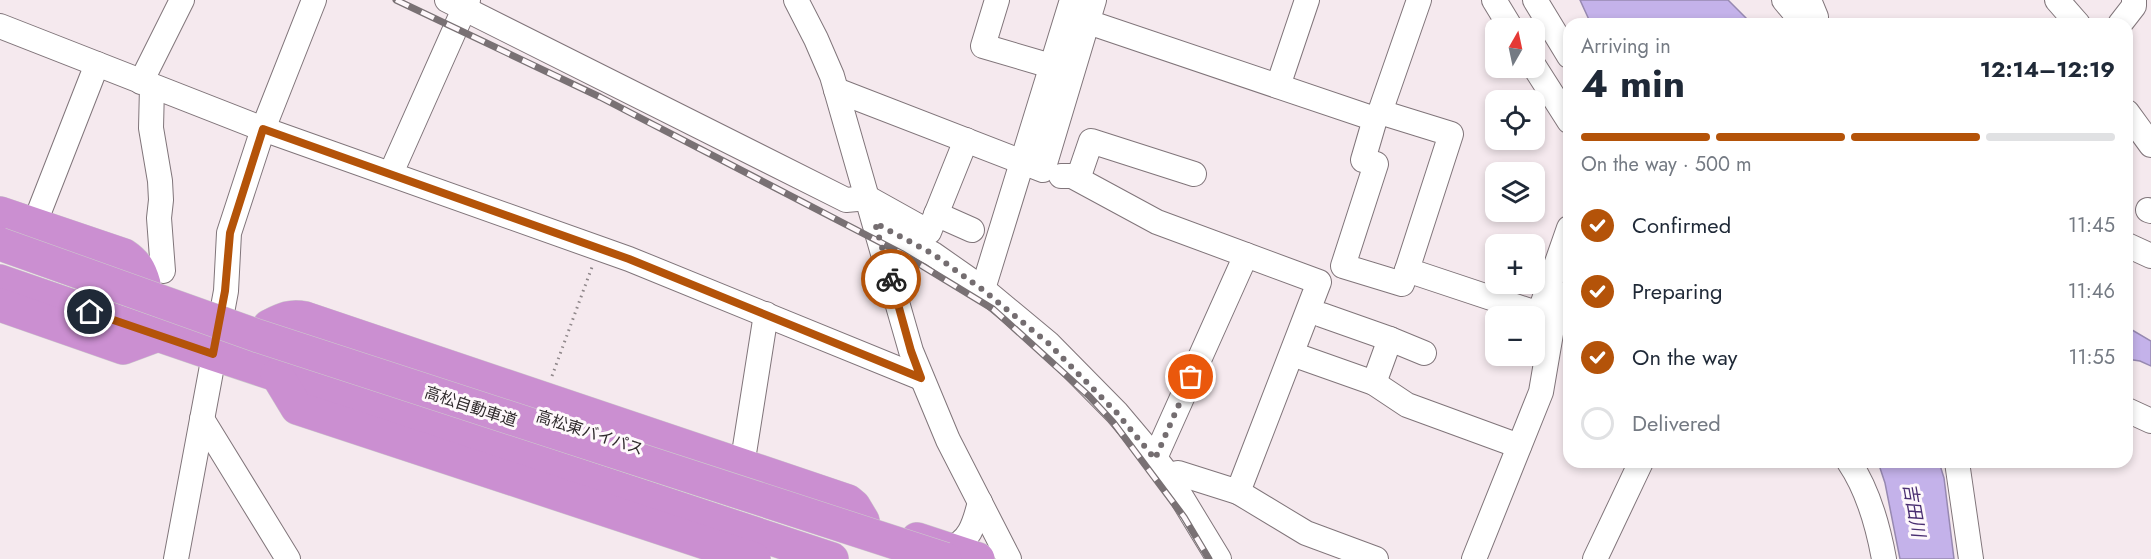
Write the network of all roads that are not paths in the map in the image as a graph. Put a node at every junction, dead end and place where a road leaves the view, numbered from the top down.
1 (182, 0) edge
2 (314, 0) edge
3 (796, 0) edge
4 (997, 0) edge
5 (1072, 0) edge
6 (1307, 0) edge
7 (1419, 0) edge
8 (1494, 0) edge
9 (1535, 0) edge
10 (1784, 0) edge
11 (1809, 0) edge
12 (2057, 0) edge
13 (2134, 0) edge
14 (460, 3) edge
15 (1091, 11) edge
16 (1505, 18) edge
17 (1799, 18) edge
18 (1816, 18) edge
19 (2073, 18) edge
20 (2125, 18) edge
21 (0, 26) edge
22 (1563, 46) edge
23 (97, 64) junction
24 (1051, 66) junction
25 (1542, 78) edge
26 (146, 84) junction
27 (1278, 86) junction
28 (836, 90) junction
29 (1563, 112) edge
30 (1378, 115) junction
31 (2133, 120) edge
32 (263, 129) junction
33 (966, 140) junction
34 (2151, 145) edge
35 (1032, 165) junction
36 (391, 173) junction
37 (1194, 174) dead end
38 (1072, 176) junction
39 (868, 198) junction
40 (0, 213) edge
41 (936, 214) junction
42 (875, 223) junction
43 (34, 225) junction
44 (0, 229) edge
45 (972, 230) dead end
46 (0, 244) edge
47 (1563, 245) edge
48 (2133, 248) edge
49 (1246, 255) junction
50 (2151, 256) edge
51 (0, 264) edge
52 (1407, 270) junction
53 (154, 277) junction
54 (0, 280) edge
55 (1563, 287) edge
56 (983, 290) junction
57 (0, 305) edge
58 (222, 310) junction
59 (766, 314) junction
60 (1322, 315) dead end
61 (269, 326) junction
62 (158, 335) junction
63 (1390, 339) junction
64 (1424, 353) dead end
65 (213, 354) junction
66 (1292, 354) junction
67 (921, 378) junction
68 (1374, 383) junction
69 (2133, 413) edge
70 (201, 419) junction
71 (2151, 421) edge
72 (1519, 446) junction
73 (742, 466) junction
74 (1162, 467) junction
75 (1638, 468) edge
76 (1852, 468) edge
77 (1958, 468) edge
78 (565, 484) junction
79 (1238, 492) junction
80 (980, 502) junction
81 (863, 521) junction
82 (945, 554) edge
83 (734, 556) edge
84 (176, 559) edge
85 (288, 559) edge
86 (832, 559) edge
87 (874, 559) edge
88 (978, 559) edge
89 (1009, 559) edge
90 (1219, 559) edge
91 (1377, 559) edge
92 (1474, 559) edge
93 (1595, 559) edge
94 (1884, 559) edge
95 (1971, 559) edge

1 - 26 street
2 - 32 street
3 - 28 street
4 - 24 street
5 - 24 street
6 - 27 street
7 - 30 street
8 - 16 street
9 - 22 street
10 - 17 street
11 - 18 street
12 - 19 street
13 - 20 street
14 - 36 street
14 - 39 street
15 - 27 street
15 - 35 street
21 - 23 street
23 - 26 street
23 - 43 street
24 - 35 street
25 - 29 street
26 - 32 street
26 - 53 street
27 - 30 street
28 - 33 street
28 - 39 street
30 - 52 street
30 - 52 street
31 - 34 street
32 - 36 street
32 - 58 street
33 - 35 street
33 - 41 street
35 - 38 street
35 - 56 street
36 - 59 street
37 - 38 street
38 - 49 street
39 - 41 street
39 - 42 street
40 - 43 highway
41 - 45 street
42 - 56 street
42 - 67 street
43 - 53 highway
44 - 53 highway, 高松東バイパス
46 - 82 highway, 高松自動車道, bridge
47 - 52 street
48 - 50 street
49 - 66 street
49 - 74 street
51 - 87 highway, 高松自動車道
53 - 58 highway, 高松東バイパス
54 - 62 highway
55 - 72 street
56 - 74 street
57 - 62 highway
58 - 61 highway, 高松東バイパス
58 - 65 street
59 - 67 street
59 - 73 street
60 - 63 street
61 - 73 highway
61 - 81 highway, 高松東バイパス
62 - 65 highway
63 - 64 street
63 - 68 street
65 - 70 street
65 - 78 highway
66 - 68 street
66 - 79 street
67 - 80 street
68 - 72 street
69 - 71 street
70 - 84 street
70 - 85 street
72 - 92 street
73 - 81 highway
74 - 79 street
74 - 90 street
75 - 93 street
76 - 94 street
77 - 95 street
78 - 83 highway
78 - 86 highway
79 - 91 street
80 - 82 street
80 - 89 street
81 - 82 highway, 高松東バイパス
82 - 88 highway, 高松東バイパス

